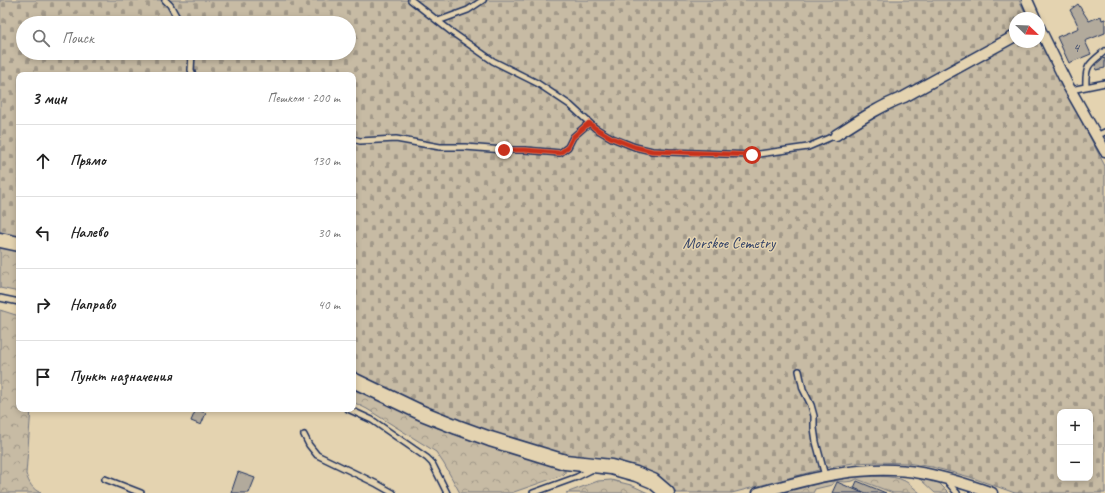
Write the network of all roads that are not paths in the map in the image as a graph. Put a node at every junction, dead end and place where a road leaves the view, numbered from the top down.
1 (165, 0) edge
2 (411, 0) edge
3 (483, 0) edge
4 (1027, 0) edge
5 (1032, 12) edge
6 (176, 16) edge
7 (438, 21) junction
8 (1009, 39) edge
9 (1045, 39) edge
10 (1105, 51) edge
11 (192, 60) edge
12 (192, 72) edge
13 (1105, 83) edge
14 (1086, 87) junction
15 (1071, 90) junction
16 (589, 123) junction
17 (836, 134) joint
18 (1101, 134) edge
19 (356, 140) edge
20 (1105, 151) edge
21 (0, 240) edge
22 (16, 243) edge
23 (0, 298) edge
24 (16, 301) edge
25 (799, 371) dead end
26 (356, 381) edge
27 (355, 412) edge
28 (304, 435) dead end
29 (600, 467) junction
30 (825, 476) junction
31 (945, 478) junction
32 (105, 479) dead end
33 (141, 493) edge
34 (393, 493) edge
35 (447, 493) edge
36 (533, 493) edge
37 (667, 493) edge
38 (758, 493) edge
39 (957, 493) edge
40 (992, 493) edge

1 - 6 lane
2 - 7 lane
3 - 7 lane
4 - 5 street
7 - 16 lane
8 - 17 street
9 - 15 street
10 - 14 lane
11 - 12 lane
13 - 14 lane
14 - 15 lane
15 - 18 street
16 - 17 lane
16 - 19 lane
18 - 20 street
21 - 22 main road
23 - 24 lane
25 - 30 lane
26 - 29 main road
27 - 35 lane
28 - 34 lane
29 - 36 lane
29 - 37 main road
30 - 31 street
30 - 38 street
31 - 39 lane
31 - 40 street
32 - 33 lane

